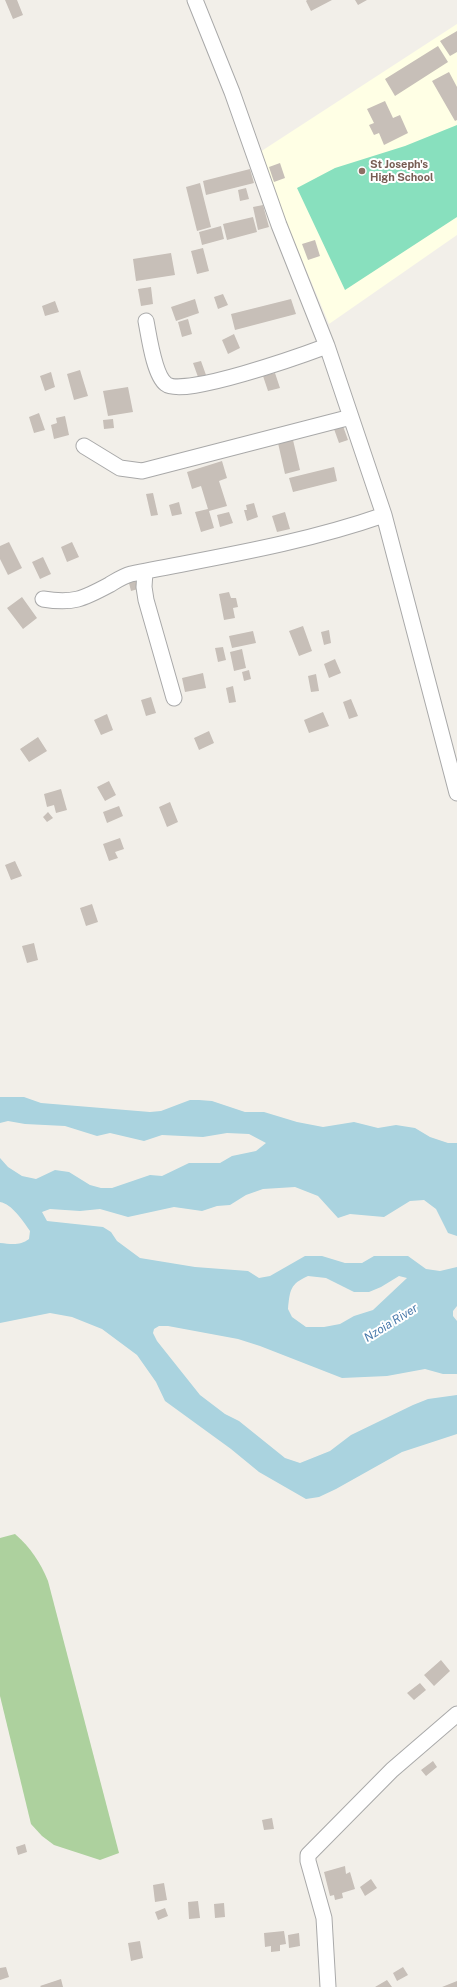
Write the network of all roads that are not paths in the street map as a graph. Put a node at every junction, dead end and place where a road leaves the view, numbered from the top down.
1 (196, 0) edge
2 (146, 321) dead end
3 (327, 346) junction
4 (352, 417) junction
5 (84, 446) dead end
6 (384, 515) junction
7 (145, 572) junction
8 (43, 599) dead end
9 (174, 698) dead end
10 (457, 793) edge
11 (457, 1714) edge
12 (328, 1987) edge

1 - 3 street
2 - 3 street
3 - 4 street
4 - 5 street
4 - 6 street
6 - 7 street
6 - 10 street
7 - 8 street
7 - 9 street
11 - 12 street

